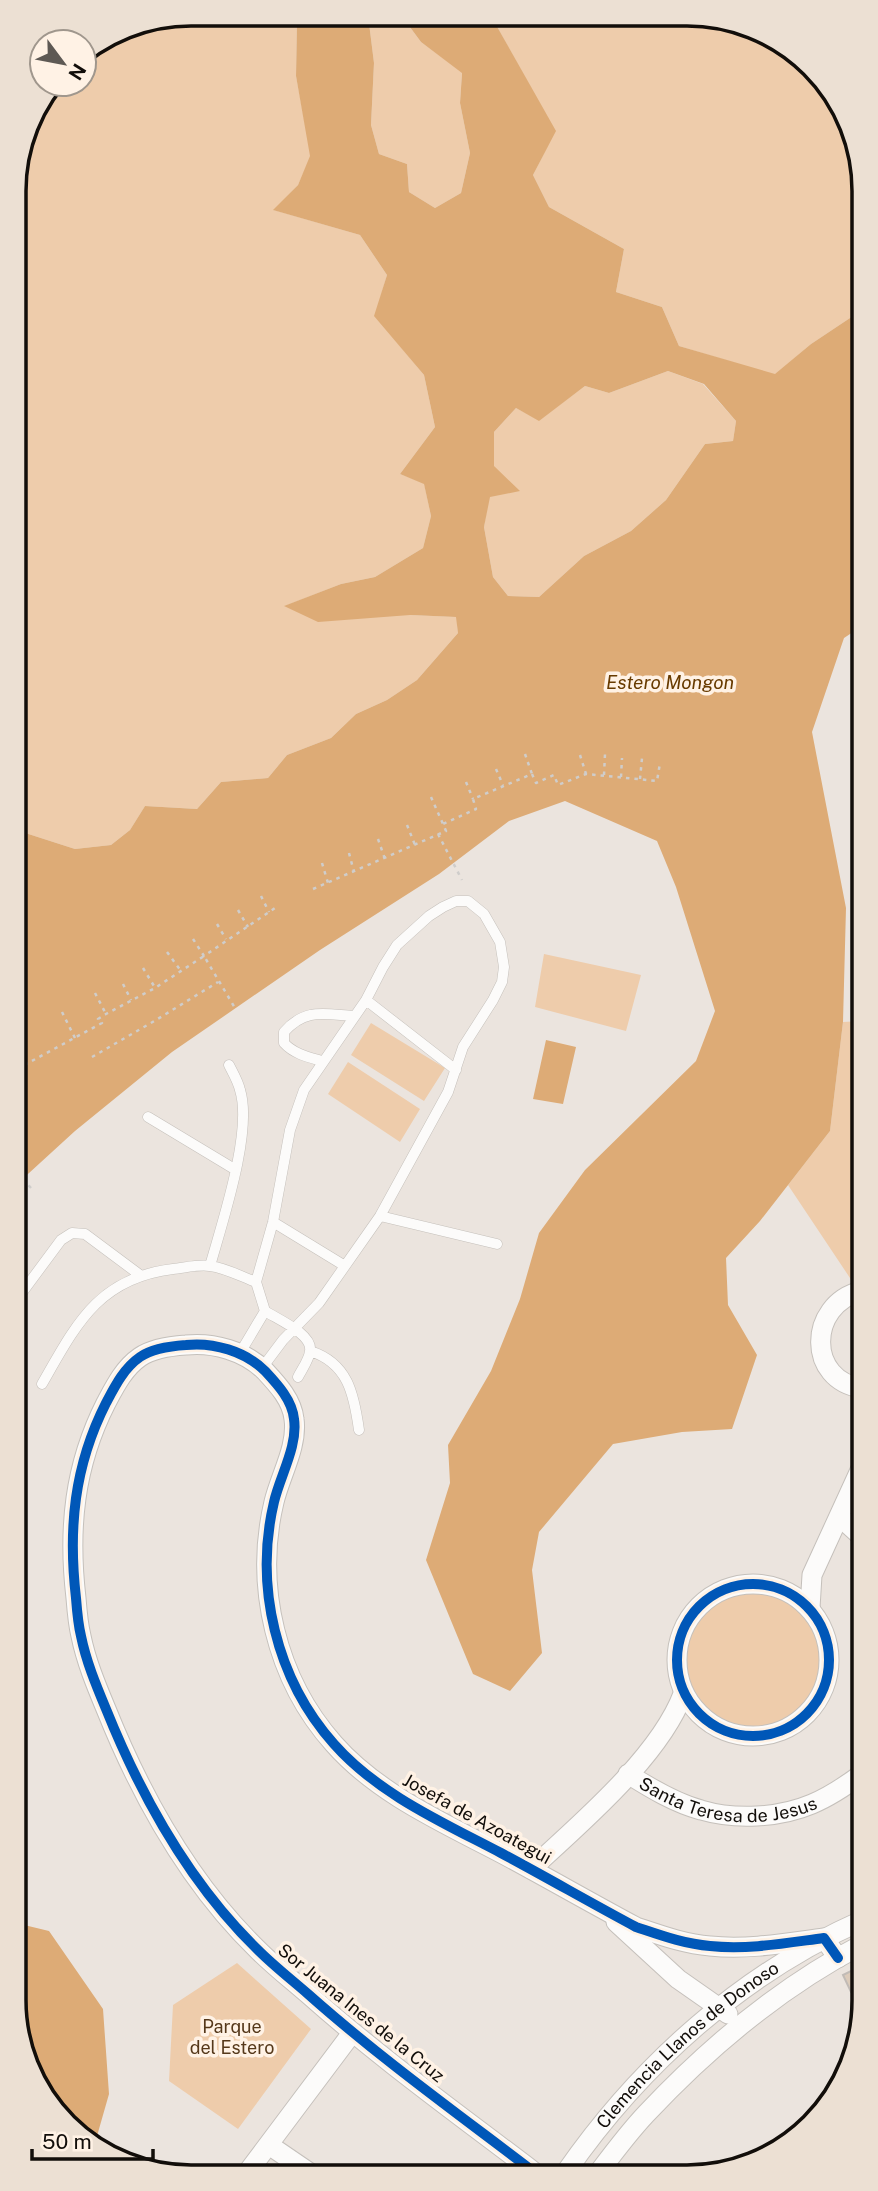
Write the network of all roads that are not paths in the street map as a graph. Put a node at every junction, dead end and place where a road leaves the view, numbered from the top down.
1 (366, 1000) junction
2 (353, 1016) junction
3 (323, 1061) junction
4 (229, 1065) dead end
5 (456, 1070) junction
6 (148, 1117) dead end
7 (236, 1170) junction
8 (380, 1216) junction
9 (273, 1222) junction
10 (497, 1244) dead end
11 (210, 1265) junction
12 (345, 1266) junction
13 (141, 1275) junction
14 (256, 1282) junction
15 (26, 1287) edge
16 (851, 1295) edge
17 (265, 1311) junction
18 (294, 1328) junction
19 (310, 1351) junction
20 (240, 1353) junction
21 (140, 1357) joint
22 (262, 1368) junction
23 (298, 1377) dead end
24 (42, 1384) dead end
25 (851, 1384) edge
26 (359, 1430) dead end
27 (851, 1491) edge
28 (840, 1517) junction
29 (851, 1527) edge
30 (812, 1575) junction
31 (788, 1592) junction
32 (810, 1608) junction
33 (683, 1694) junction
34 (703, 1719) junction
35 (664, 1731) junction
36 (628, 1774) junction
37 (851, 1782) edge
38 (531, 1869) junction
39 (603, 1909) junction
40 (851, 1926) edge
41 (824, 1938) junction
42 (851, 1951) edge
43 (838, 1958) junction
44 (718, 2007) junction
45 (743, 2024) junction
46 (352, 2033) junction
47 (268, 2145) junction
48 (253, 2165) edge
49 (298, 2165) edge
50 (525, 2165) edge
51 (572, 2165) edge
52 (605, 2165) edge

1 - 2 lane
1 - 5 lane
1 - 5 lane
2 - 3 lane
2 - 3 lane
3 - 9 lane
4 - 7 lane
5 - 8 lane
6 - 7 lane
7 - 11 lane
8 - 10 lane
8 - 12 lane
9 - 12 lane
9 - 14 lane
11 - 13 lane
11 - 14 lane
12 - 18 lane
13 - 15 lane
13 - 24 lane
14 - 17 lane
16 - 25 street
17 - 18 lane
17 - 20 lane
18 - 19 lane
18 - 22 lane
19 - 23 lane
19 - 26 lane
20 - 21 street, Josefa de Azoategui
20 - 22 street, Josefa de Azoategui
21 - 46 street, Sor Juana Ines de la Cruz
22 - 38 street, Josefa de Azoategui
27 - 28 street
28 - 29 street
28 - 30 street
30 - 31 street
30 - 32 street
31 - 32 street
31 - 33 street
32 - 34 street
33 - 34 street
33 - 35 street
34 - 35 street
35 - 36 street
36 - 37 street, Santa Teresa de Jesus
36 - 38 street
38 - 39 street, Josefa de Azoategui
39 - 41 street, Josefa de Azoategui
39 - 44 street
40 - 41 street, Clemencia Llanos de Donoso
41 - 43 street
41 - 44 street, Clemencia Llanos de Donoso
42 - 43 street, Clemencia Llanos de Donoso
43 - 45 street, Clemencia Llanos de Donoso
44 - 45 street
44 - 51 street, Clemencia Llanos de Donoso
45 - 52 street, Clemencia Llanos de Donoso
46 - 47 street
46 - 50 street, Sor Juana Ines de la Cruz
47 - 48 street
47 - 49 street

